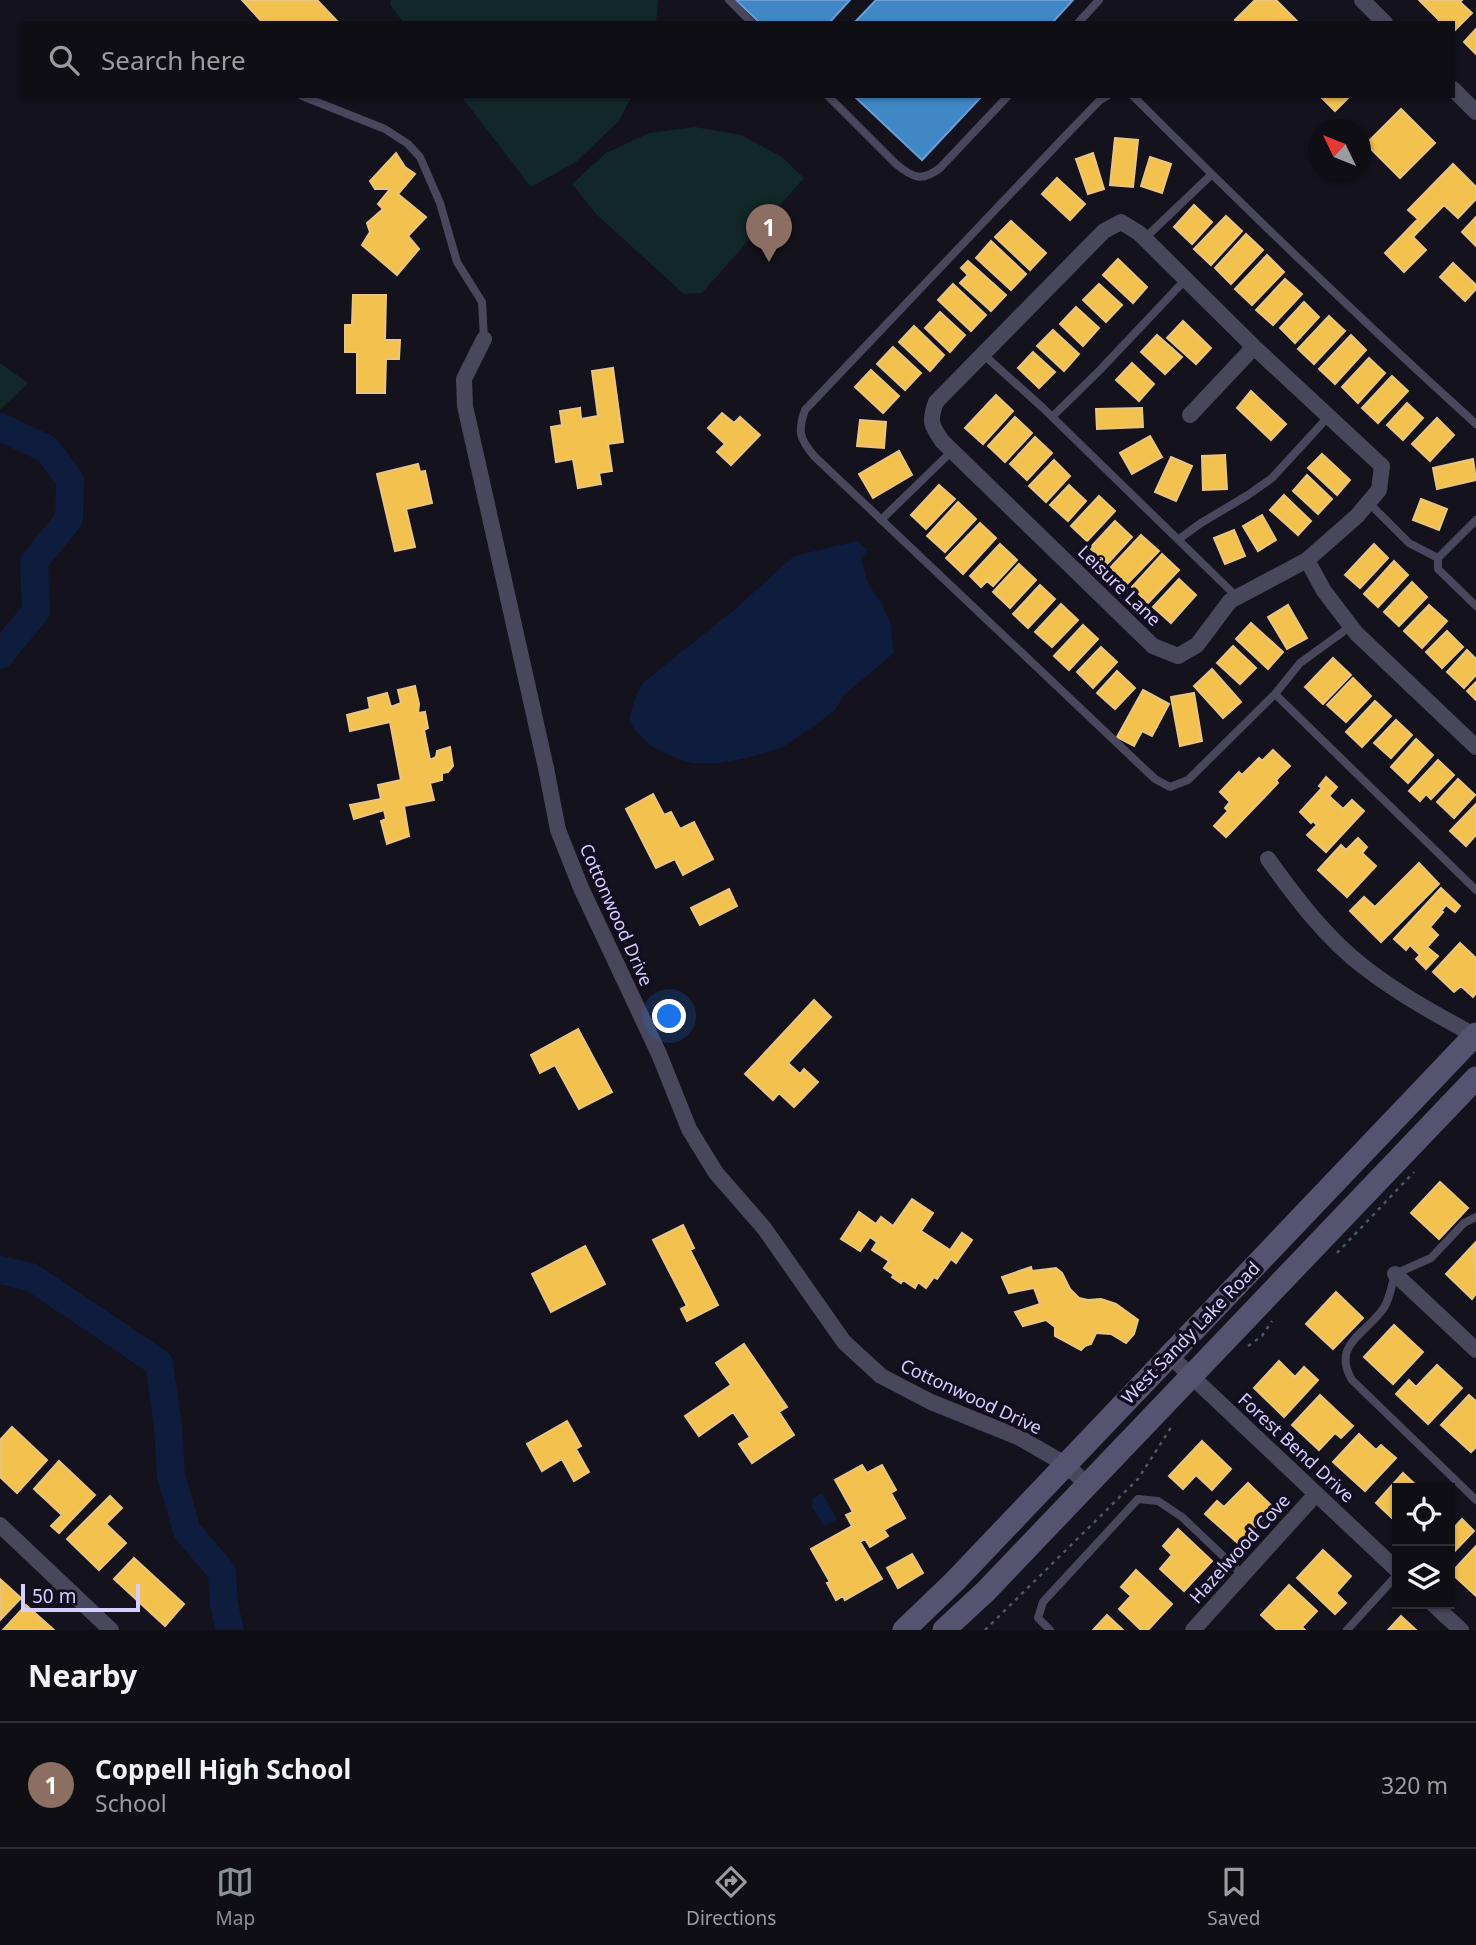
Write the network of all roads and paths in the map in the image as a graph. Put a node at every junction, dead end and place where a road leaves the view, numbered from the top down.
1 (729, 0) edge
2 (1099, 0) edge
3 (1362, 0) edge
4 (750, 21) edge
5 (1080, 21) edge
6 (1383, 21) edge
7 (1455, 91) edge
8 (307, 98) edge
9 (830, 98) edge
10 (1006, 98) edge
11 (1104, 98) edge
12 (1135, 98) edge
13 (1476, 112) edge
14 (1211, 175) junction
15 (1144, 238) junction
16 (1186, 279) junction
17 (484, 339) joint
18 (1254, 347) junction
19 (984, 355) junction
20 (1190, 415) dead end
21 (1329, 415) junction
22 (1052, 417) junction
23 (1476, 424) edge
24 (952, 451) junction
25 (1368, 502) junction
26 (881, 520) junction
27 (1476, 520) edge
28 (1179, 540) junction
29 (1438, 558) junction
30 (1307, 560) junction
31 (1237, 597) junction
32 (1476, 606) edge
33 (1351, 626) junction
34 (1275, 694) junction
35 (1476, 747) edge
36 (1268, 859) dead end
37 (1476, 890) edge
38 (1475, 1035) edge
39 (1476, 1077) edge
40 (1418, 1168) dead end
41 (1476, 1217) edge
42 (1332, 1257) dead end
43 (1395, 1274) junction
44 (1274, 1318) dead end
45 (1476, 1350) edge
46 (1239, 1352) dead end
47 (1169, 1355) junction
48 (1191, 1376) junction
49 (1172, 1425) dead end
50 (1065, 1464) junction
51 (1088, 1485) junction
52 (1317, 1494) junction
53 (1476, 1500) edge
54 (0, 1525) edge
55 (1392, 1567) edge
56 (1243, 1574) junction
57 (1392, 1578) edge
58 (1438, 1609) edge
59 (111, 1630) edge
60 (904, 1630) edge
61 (944, 1630) edge
62 (985, 1630) edge
63 (1050, 1630) edge
64 (1193, 1630) edge
65 (1347, 1630) edge
66 (1461, 1630) edge

1 - 4 lane
2 - 5 lane
3 - 6 street
7 - 13 street
8 - 17 lane
9 - 10 lane
11 - 26 lane
12 - 14 lane
14 - 15 lane
14 - 23 lane
15 - 16 street, Leisure Lane
15 - 19 street, Leisure Lane
16 - 18 street, Leisure Lane
16 - 22 lane
17 - 50 street, Cottonwood Drive
18 - 20 street
18 - 21 street, Leisure Lane
19 - 22 lane
19 - 24 street, Leisure Lane
21 - 25 street, Leisure Lane
21 - 28 lane
22 - 28 lane
24 - 26 lane
24 - 31 street, Leisure Lane
25 - 29 lane
25 - 30 street, Leisure Lane
26 - 34 lane
27 - 29 lane
28 - 31 lane
29 - 32 lane
30 - 31 street, Leisure Lane
30 - 33 street
33 - 34 lane
33 - 35 street
34 - 37 lane
36 - 38 street
38 - 47 main road, West Sandy Lake Road
39 - 48 main road, West Sandy Lake Road
40 - 42 path
41 - 43 lane
43 - 45 street
43 - 53 lane
44 - 46 path
47 - 48 street, Forest Bend Drive
47 - 50 main road, West Sandy Lake Road
48 - 51 main road, West Sandy Lake Road
48 - 52 street, Forest Bend Drive
49 - 62 path
50 - 51 street, Cottonwood Drive
50 - 60 main road, West Sandy Lake Road
51 - 61 main road, West Sandy Lake Road
52 - 55 street, Forest Bend Drive
52 - 56 street, Hazelwood Cove
54 - 59 street
56 - 63 lane
56 - 64 street, Hazelwood Cove
57 - 65 lane
58 - 66 street

